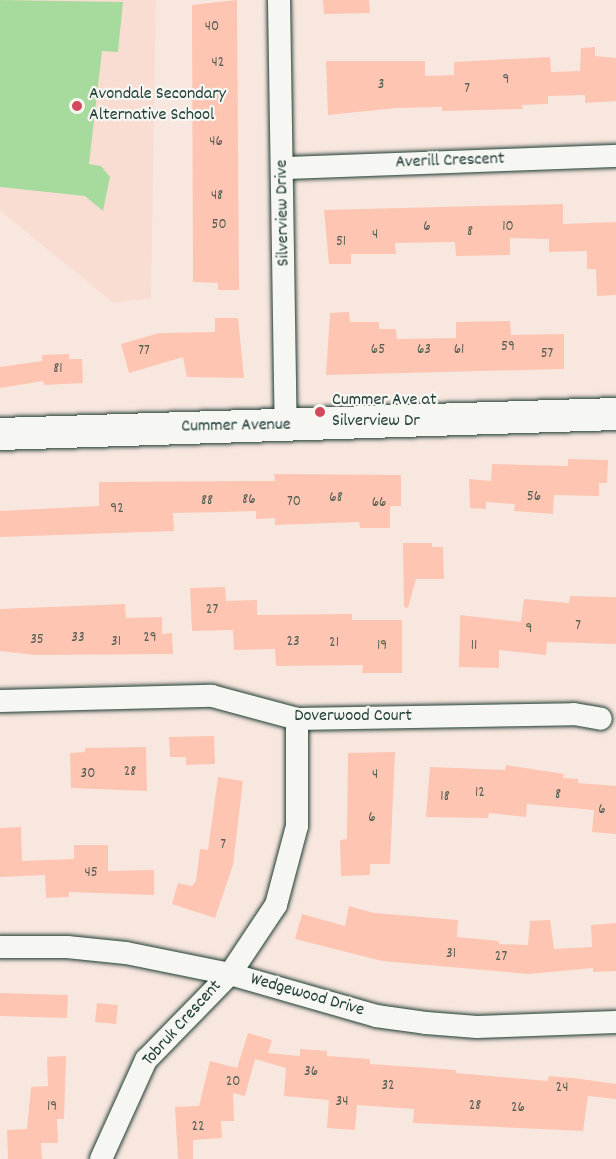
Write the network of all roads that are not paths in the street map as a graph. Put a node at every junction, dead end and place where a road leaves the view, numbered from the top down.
1 (279, 0) edge
2 (616, 156) edge
3 (284, 168) junction
4 (616, 414) edge
5 (286, 426) junction
6 (0, 434) edge
7 (0, 701) edge
8 (297, 719) junction
9 (601, 719) dead end
10 (0, 948) edge
11 (230, 974) junction
12 (616, 1022) edge
13 (101, 1159) edge

1 - 3 street, Silverview Drive
2 - 3 street, Averill Crescent
3 - 5 street, Silverview Drive
4 - 5 street, Cummer Avenue
5 - 6 street, Cummer Avenue
7 - 8 street, Doverwood Court
8 - 9 street, Doverwood Court
8 - 11 street, Tobruk Crescent
10 - 11 street, Wedgewood Drive
11 - 12 street, Wedgewood Drive
11 - 13 street, Tobruk Crescent

